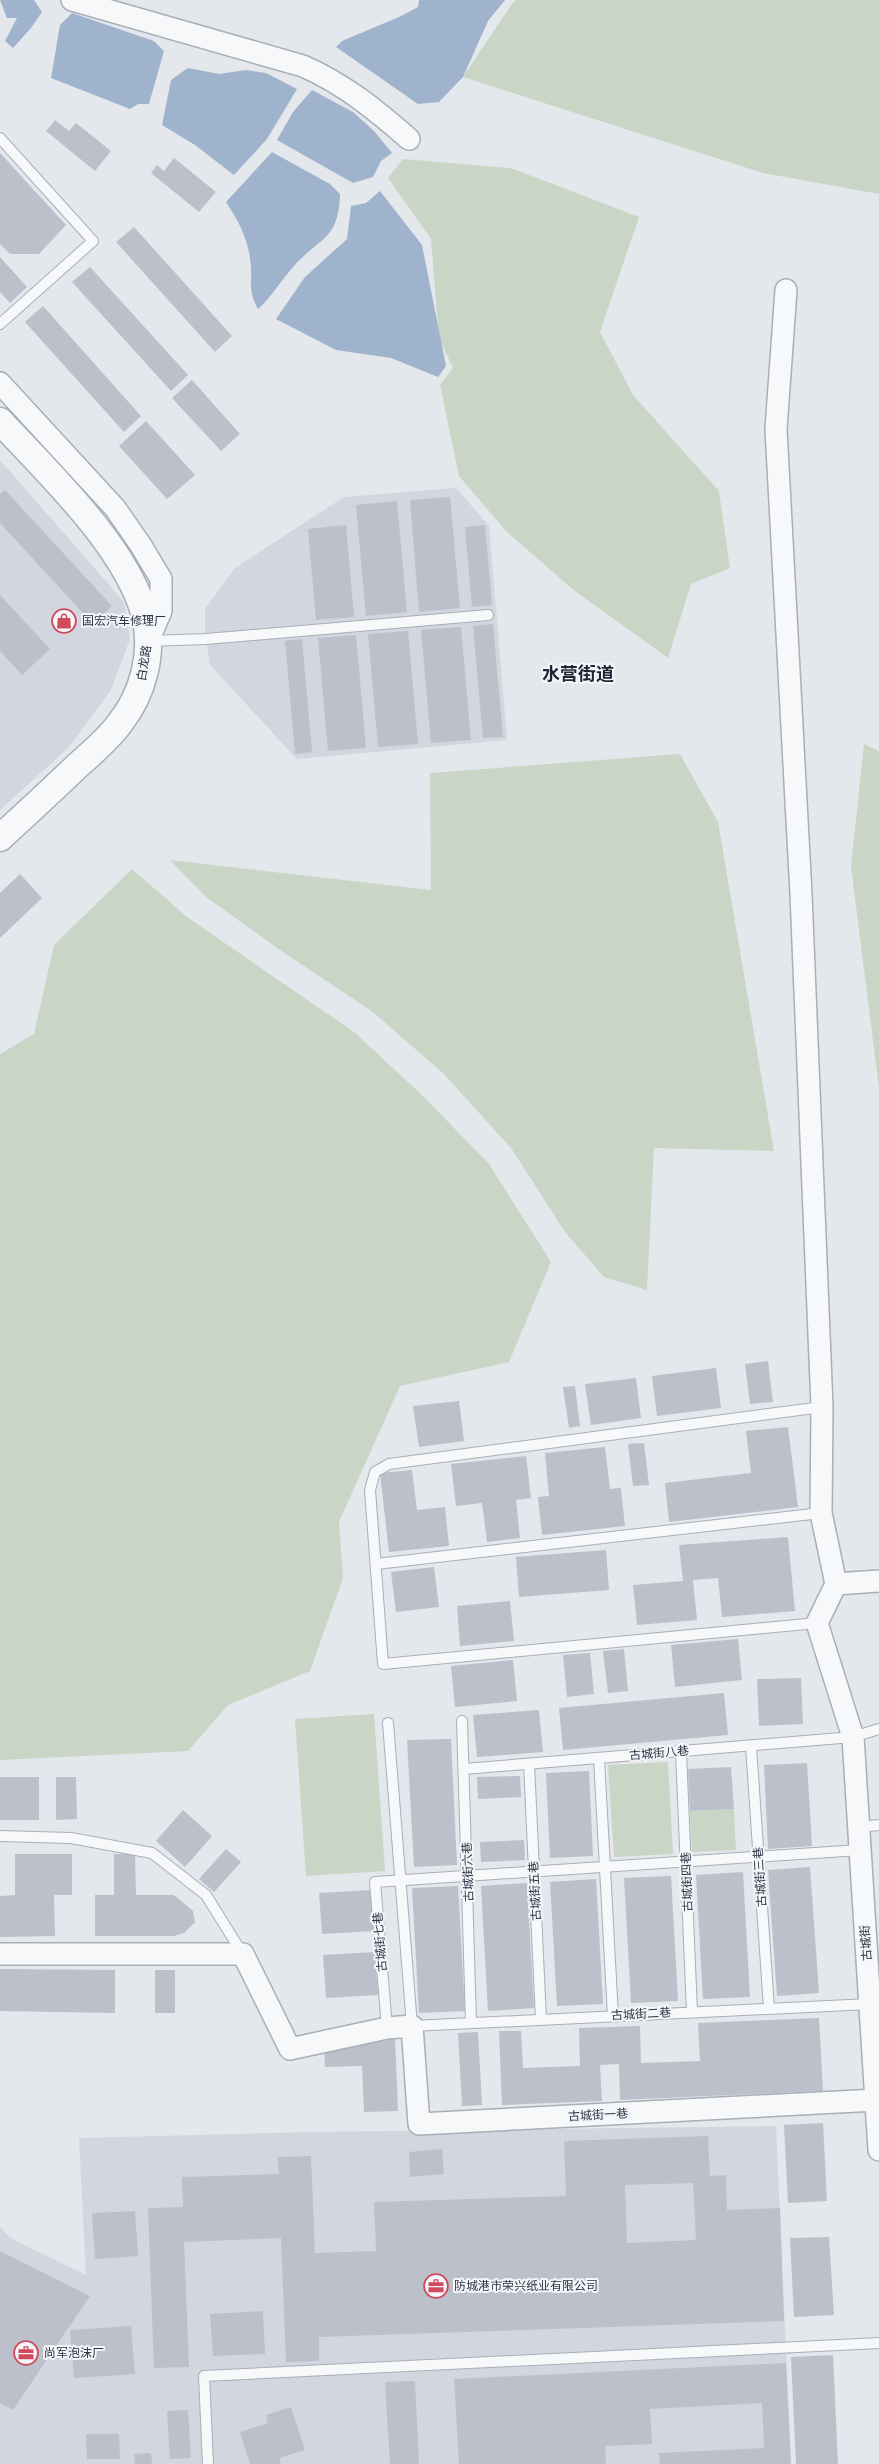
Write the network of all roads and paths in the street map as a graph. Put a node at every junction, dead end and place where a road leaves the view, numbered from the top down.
1 (72, 0) edge
2 (0, 138) edge
3 (409, 139) dead end
4 (786, 290) dead end
5 (0, 324) edge
6 (0, 383) edge
7 (0, 421) edge
8 (488, 615) dead end
9 (148, 641) junction
10 (0, 838) edge
11 (822, 1407) junction
12 (821, 1513) junction
13 (376, 1564) junction
14 (879, 1581) edge
15 (836, 1584) junction
16 (817, 1623) junction
17 (462, 1721) dead end
18 (388, 1723) dead end
19 (879, 1729) edge
20 (853, 1737) junction
21 (751, 1746) junction
22 (681, 1752) junction
23 (598, 1758) junction
24 (529, 1764) junction
25 (464, 1769) junction
26 (869, 1826) edge
27 (0, 1836) edge
28 (860, 1850) junction
29 (758, 1857) junction
30 (686, 1861) junction
31 (605, 1866) junction
32 (534, 1871) junction
33 (468, 1875) junction
34 (400, 1879) junction
35 (0, 1954) edge
36 (243, 1954) junction
37 (873, 1955) edge
38 (870, 2004) junction
39 (770, 2008) junction
40 (692, 2012) junction
41 (614, 2016) junction
42 (541, 2019) junction
43 (471, 2022) junction
44 (412, 2026) junction
45 (387, 2028) junction
46 (876, 2100) junction
47 (879, 2150) edge
48 (879, 2343) edge
49 (208, 2464) edge

1 - 3 street
2 - 5 lane
4 - 11 street
6 - 9 street
7 - 9 street, 白龙路
8 - 9 lane
9 - 10 street, 白龙路
11 - 12 street
11 - 13 lane
12 - 13 lane
12 - 15 street
13 - 16 lane
14 - 15 street
15 - 16 street
16 - 20 street, 古城街
17 - 25 lane, 古城街六巷
18 - 34 lane, 古城街七巷
19 - 20 lane, 古城街八巷
20 - 21 lane, 古城街八巷
20 - 26 street, 古城街
21 - 22 lane, 古城街八巷
21 - 29 lane, 古城街三巷
22 - 23 lane, 古城街八巷
22 - 30 lane, 古城街四巷
23 - 24 lane, 古城街八巷
23 - 31 lane
24 - 25 lane, 古城街八巷
24 - 32 lane, 古城街五巷
25 - 33 lane, 古城街六巷
26 - 28 street, 古城街
27 - 36 lane
28 - 29 lane
28 - 37 street, 古城街
29 - 30 lane
29 - 39 lane, 古城街三巷
30 - 31 lane
30 - 40 lane, 古城街四巷
31 - 32 lane
31 - 41 lane
32 - 33 lane
32 - 42 lane, 古城街五巷
33 - 34 lane
33 - 43 lane, 古城街六巷
34 - 44 lane, 古城街七巷
34 - 45 lane, 古城街七巷
35 - 36 street
36 - 45 street
37 - 38 street, 古城街
38 - 39 lane, 古城街二巷
38 - 46 street, 古城街
39 - 40 lane, 古城街二巷
40 - 41 lane, 古城街二巷
41 - 42 lane, 古城街二巷
42 - 43 lane, 古城街二巷
43 - 44 lane, 古城街二巷
44 - 45 street
44 - 46 street, 古城街一巷
46 - 47 street, 古城街
48 - 49 lane

